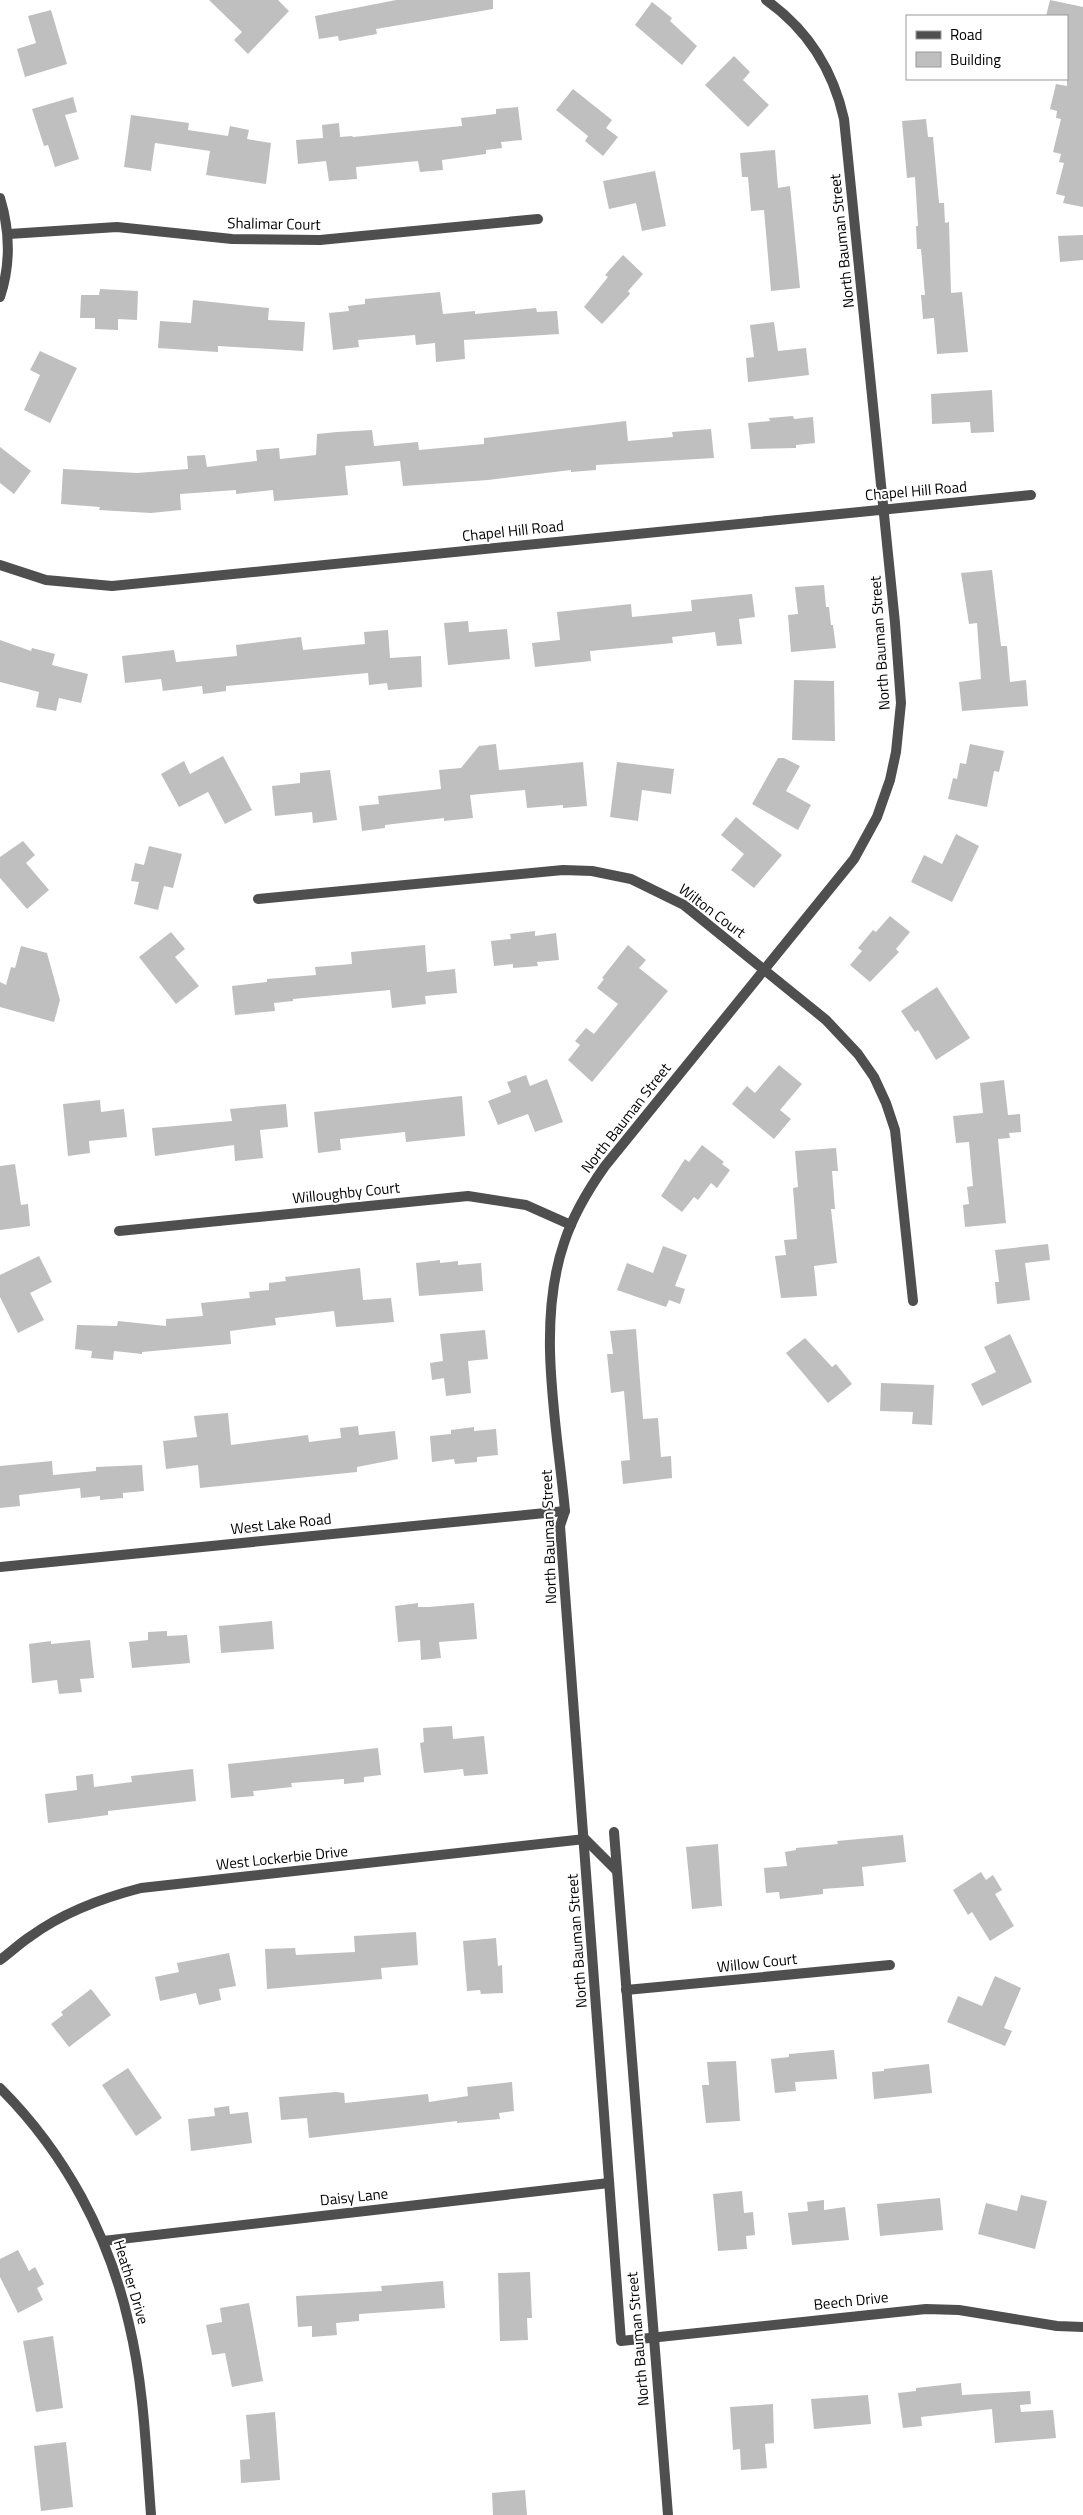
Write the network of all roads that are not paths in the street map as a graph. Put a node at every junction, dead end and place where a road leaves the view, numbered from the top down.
1 (766, 0) edge
2 (0, 198) edge
3 (538, 219) dead end
4 (9, 234) junction
5 (0, 297) edge
6 (1031, 495) dead end
7 (884, 509) junction
8 (0, 565) edge
9 (258, 899) dead end
10 (764, 971) junction
11 (571, 1225) junction
12 (119, 1231) dead end
13 (913, 1301) dead end
14 (565, 1511) junction
15 (0, 1566) edge
16 (614, 1832) dead end
17 (585, 1840) junction
18 (618, 1871) junction
19 (0, 1960) edge
20 (890, 1965) dead end
21 (626, 1990) junction
22 (0, 2088) edge
23 (609, 2183) junction
24 (103, 2240) junction
25 (1083, 2327) edge
26 (652, 2337) junction
27 (621, 2341) joint
28 (151, 2515) edge
29 (668, 2515) edge

1 - 7 street, North Bauman Street
2 - 4 street
3 - 4 street, Shalimar Court
4 - 5 street
6 - 7 street, Chapel Hill Road
7 - 8 street, Chapel Hill Road
7 - 10 street, North Bauman Street
9 - 10 street, Wilton Court
10 - 11 street, North Bauman Street
10 - 13 street, Wilton Court
11 - 12 street, Willoughby Court
11 - 14 street, North Bauman Street
14 - 15 street, West Lake Road
14 - 17 street, North Bauman Street
16 - 18 street, North Bauman Street
17 - 18 street
17 - 19 street, West Lockerbie Drive
17 - 23 street, North Bauman Street
18 - 21 street, North Bauman Street
20 - 21 street, Willow Court
21 - 26 street, North Bauman Street
22 - 24 street, Heather Drive
23 - 24 street, Daisy Lane
23 - 27 street, North Bauman Street
24 - 28 street, Heather Drive
25 - 26 street, Beech Drive
26 - 27 street, Beech Drive
26 - 29 street, North Bauman Street

